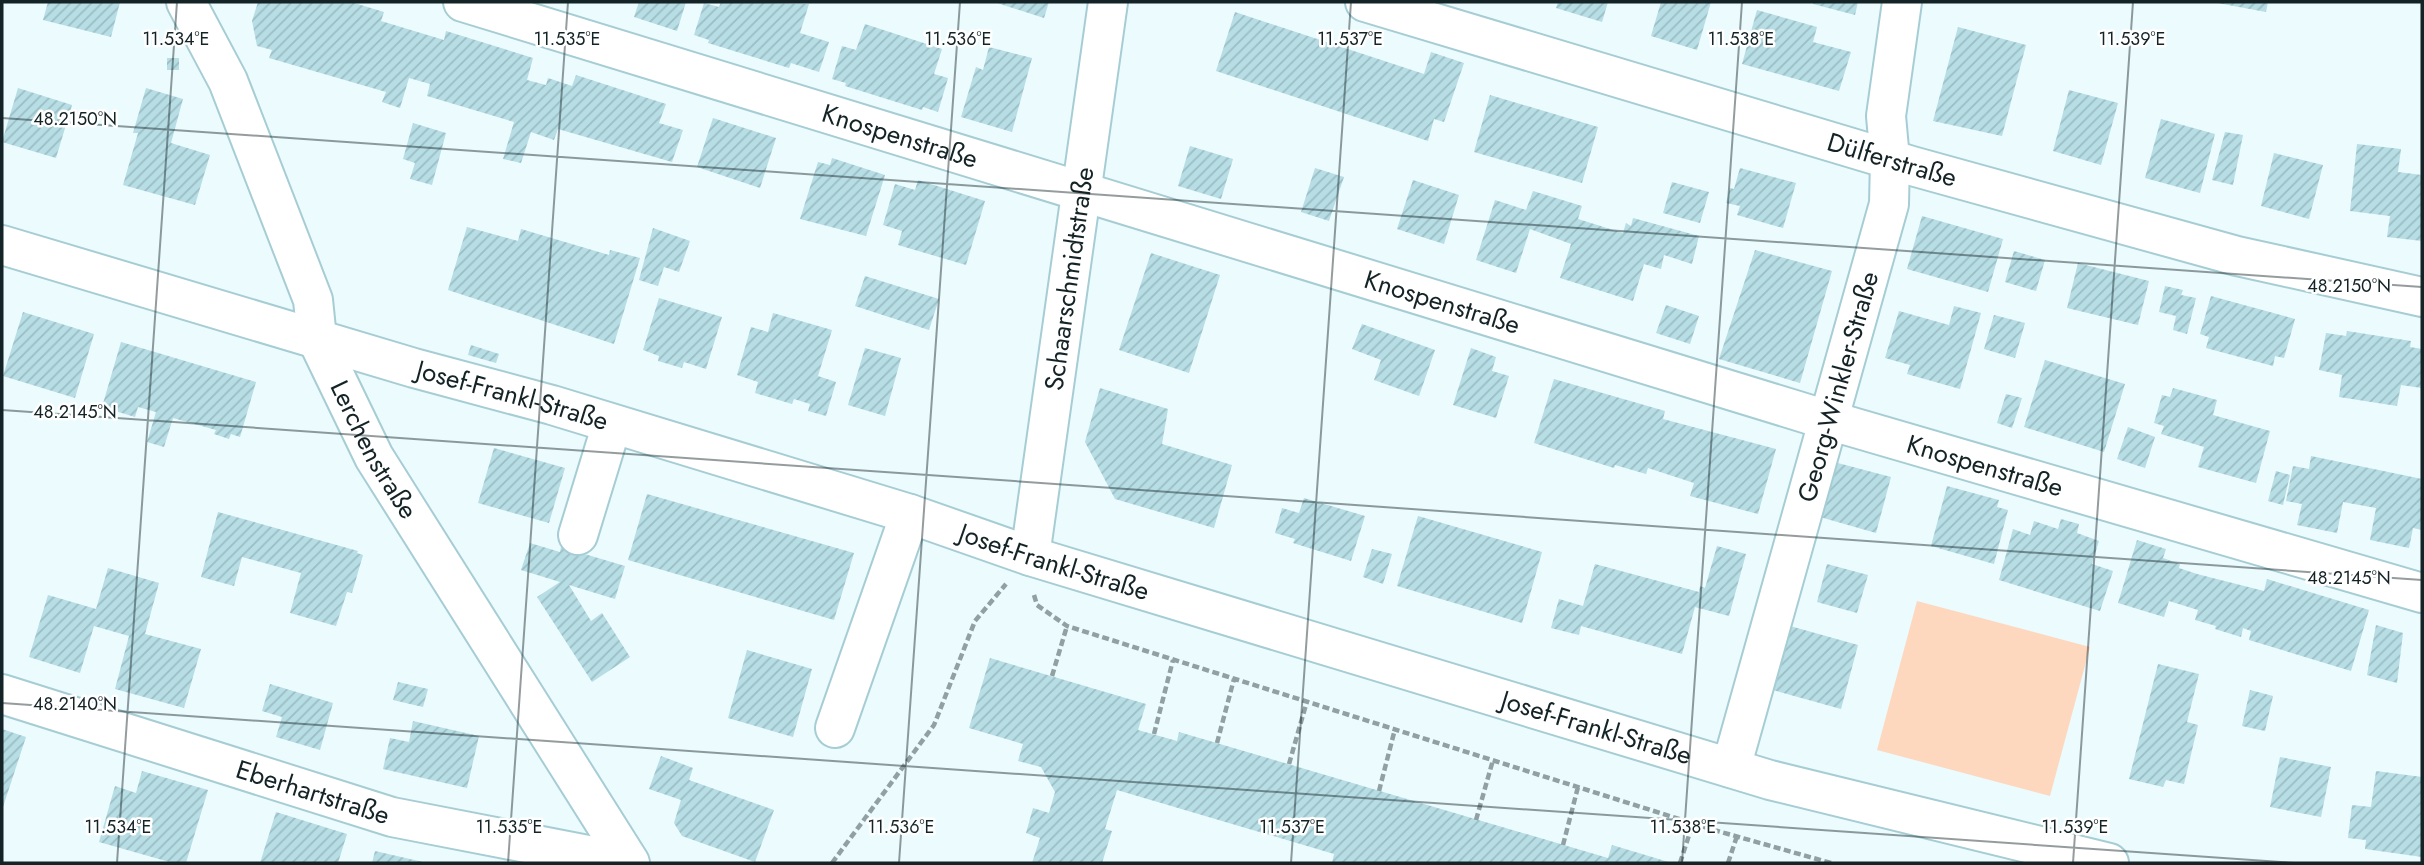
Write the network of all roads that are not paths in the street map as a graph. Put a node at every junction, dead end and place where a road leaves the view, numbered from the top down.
1 (186, 2) edge
2 (463, 2) edge
3 (1108, 2) edge
4 (1365, 2) edge
5 (1902, 2) edge
6 (1890, 160) junction
7 (1083, 194) junction
8 (2, 245) edge
9 (2422, 297) edge
10 (317, 339) junction
11 (1829, 420) junction
12 (611, 424) junction
13 (910, 514) junction
14 (578, 535) dead end
15 (1030, 556) junction
16 (2422, 593) edge
17 (2, 694) edge
18 (835, 729) dead end
19 (1731, 768) junction
20 (629, 863) edge
21 (2109, 863) edge

1 - 10 street, Lerchenstraße
2 - 7 street, Knospenstraße
3 - 7 street, Schaarschmidtstraße
4 - 6 street, Dülferstraße
5 - 6 street, Georg-Winkler-Straße
6 - 9 street, Dülferstraße
6 - 11 street, Georg-Winkler-Straße
7 - 11 street, Knospenstraße
7 - 15 street, Schaarschmidtstraße
8 - 10 street, Josef-Frankl-Straße
10 - 12 street, Josef-Frankl-Straße
10 - 20 street, Lerchenstraße
11 - 16 street, Knospenstraße
11 - 19 street, Georg-Winkler-Straße
12 - 13 street, Josef-Frankl-Straße
12 - 14 street
13 - 15 street, Josef-Frankl-Straße
13 - 18 street
15 - 19 street, Josef-Frankl-Straße
17 - 20 street, Eberhartstraße
19 - 21 street, Josef-Frankl-Straße

